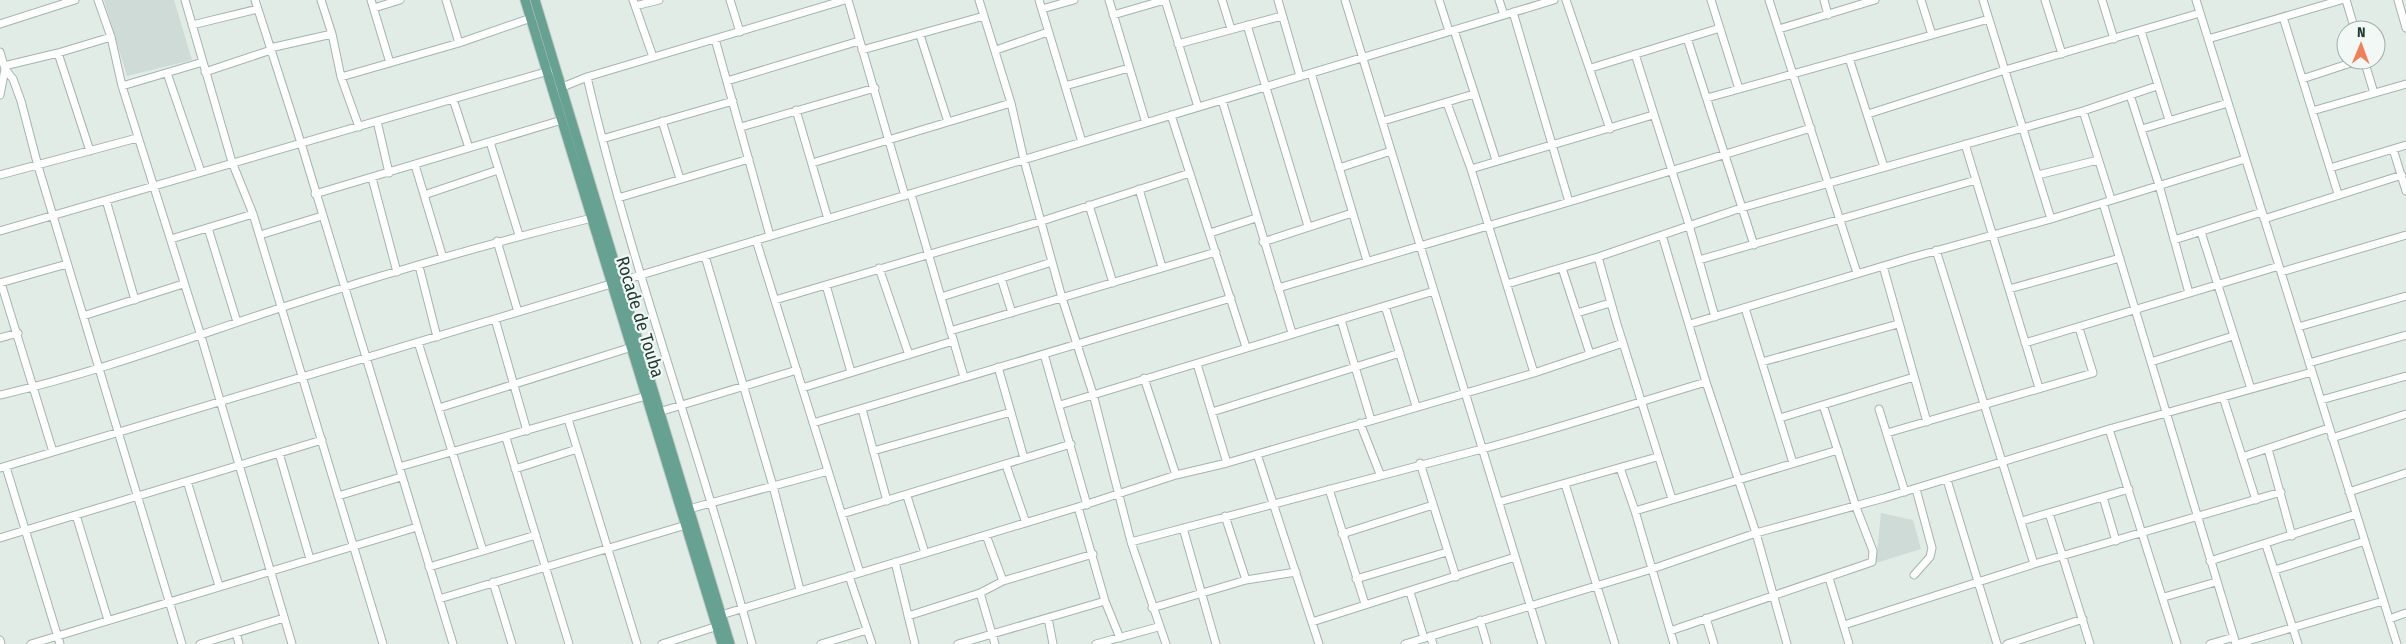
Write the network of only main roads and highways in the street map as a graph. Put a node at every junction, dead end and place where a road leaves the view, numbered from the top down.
1 (525, 0) edge
2 (535, 0) edge
3 (551, 70) junction
4 (596, 217) junction
5 (616, 283) junction
6 (721, 622) junction
7 (722, 644) edge
8 (730, 644) edge

1 - 3 main road, Rocade de Touba
2 - 3 main road, Rocade de Touba
3 - 4 main road, Rocade de Touba
3 - 4 main road, Rocade de Touba
4 - 5 main road, Rocade de Touba
5 - 6 main road, Rocade de Touba
5 - 6 main road, Rocade de Touba
6 - 7 main road, Rocade de Touba
6 - 8 main road, Rocade de Touba

